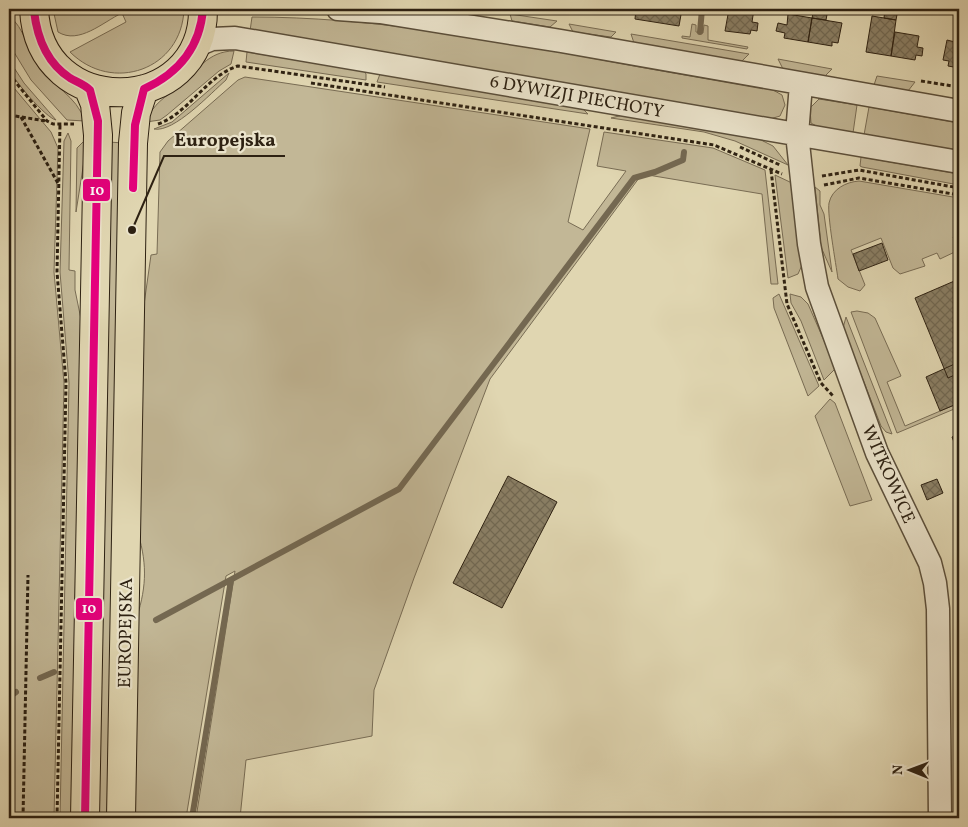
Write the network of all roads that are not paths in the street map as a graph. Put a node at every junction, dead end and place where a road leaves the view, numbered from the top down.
1 (203, 9) edge
2 (338, 9) edge
3 (32, 10) edge
4 (194, 46) junction
5 (801, 84) junction
6 (88, 88) junction
7 (144, 89) junction
8 (959, 111) edge
9 (797, 134) junction
10 (959, 162) edge
11 (85, 818) edge
12 (121, 818) edge
13 (940, 818) edge

1 - 4 main road
2 - 5 street
3 - 6 main road
4 - 7 main road
4 - 9 street, 6 DYWIZJI PIECHOTY
5 - 8 street
5 - 9 street, WITKOWICE
6 - 7 main road
6 - 11 main road, EUROPEJSKA
7 - 12 main road, EUROPEJSKA
9 - 10 street, 6 DYWIZJI PIECHOTY
9 - 13 street, WITKOWICE

